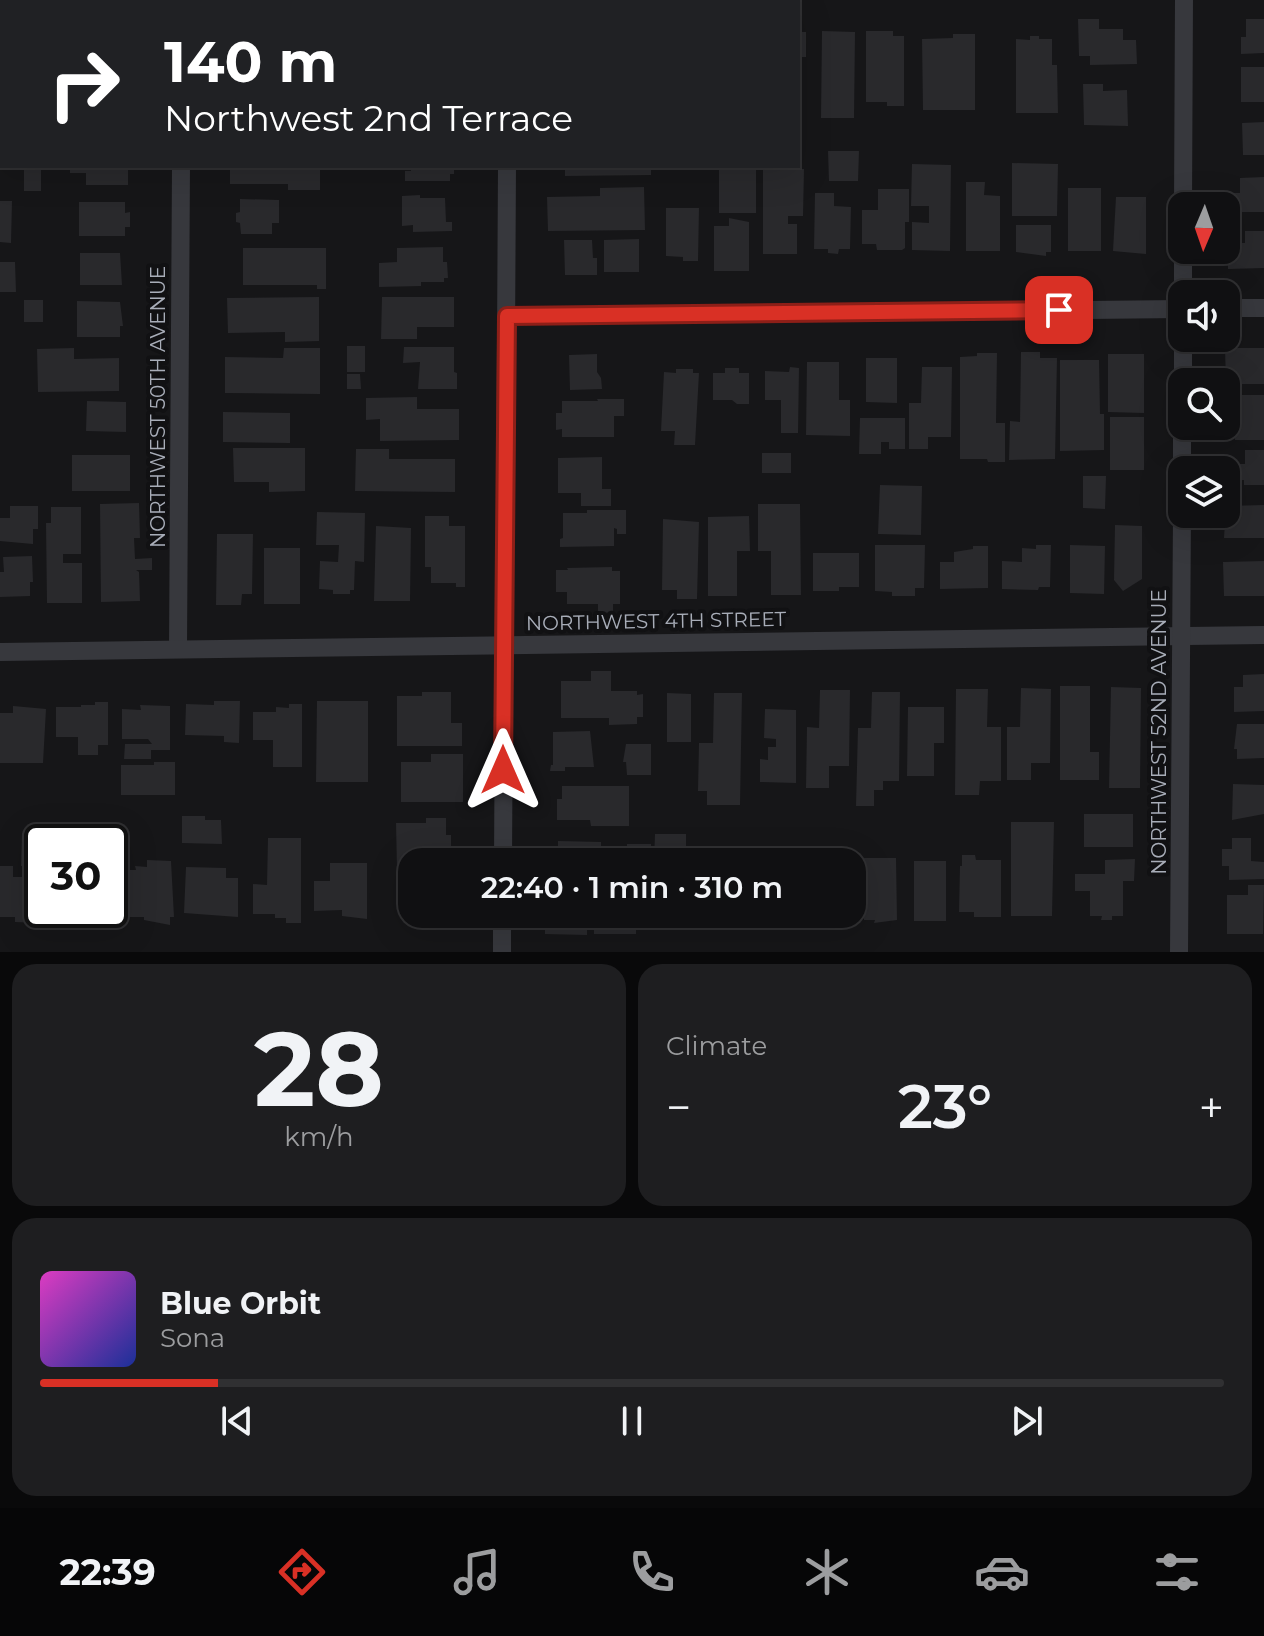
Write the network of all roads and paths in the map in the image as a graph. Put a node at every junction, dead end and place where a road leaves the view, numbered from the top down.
1 (1184, 0) edge
2 (181, 168) edge
3 (507, 168) edge
4 (1183, 192) edge
5 (1240, 308) edge
6 (1264, 308) edge
7 (1168, 309) edge
8 (507, 316) junction
9 (1182, 528) edge
10 (1264, 635) edge
11 (1181, 636) junction
12 (504, 646) junction
13 (178, 649) junction
14 (0, 652) edge
15 (503, 848) edge
16 (502, 928) edge
17 (502, 952) edge
18 (1179, 952) edge

1 - 4 street
2 - 13 street, NORTHWEST 50TH AVENUE
3 - 8 street
5 - 6 street
7 - 8 street
8 - 12 street
9 - 11 street, NORTHWEST 52ND AVENUE
10 - 11 street, NORTHWEST 4TH STREET
11 - 12 street, NORTHWEST 4TH STREET
11 - 18 street, NORTHWEST 52ND AVENUE
12 - 13 street, NORTHWEST 4TH STREET
12 - 15 street
13 - 14 street, NORTHWEST 4TH STREET
16 - 17 street

